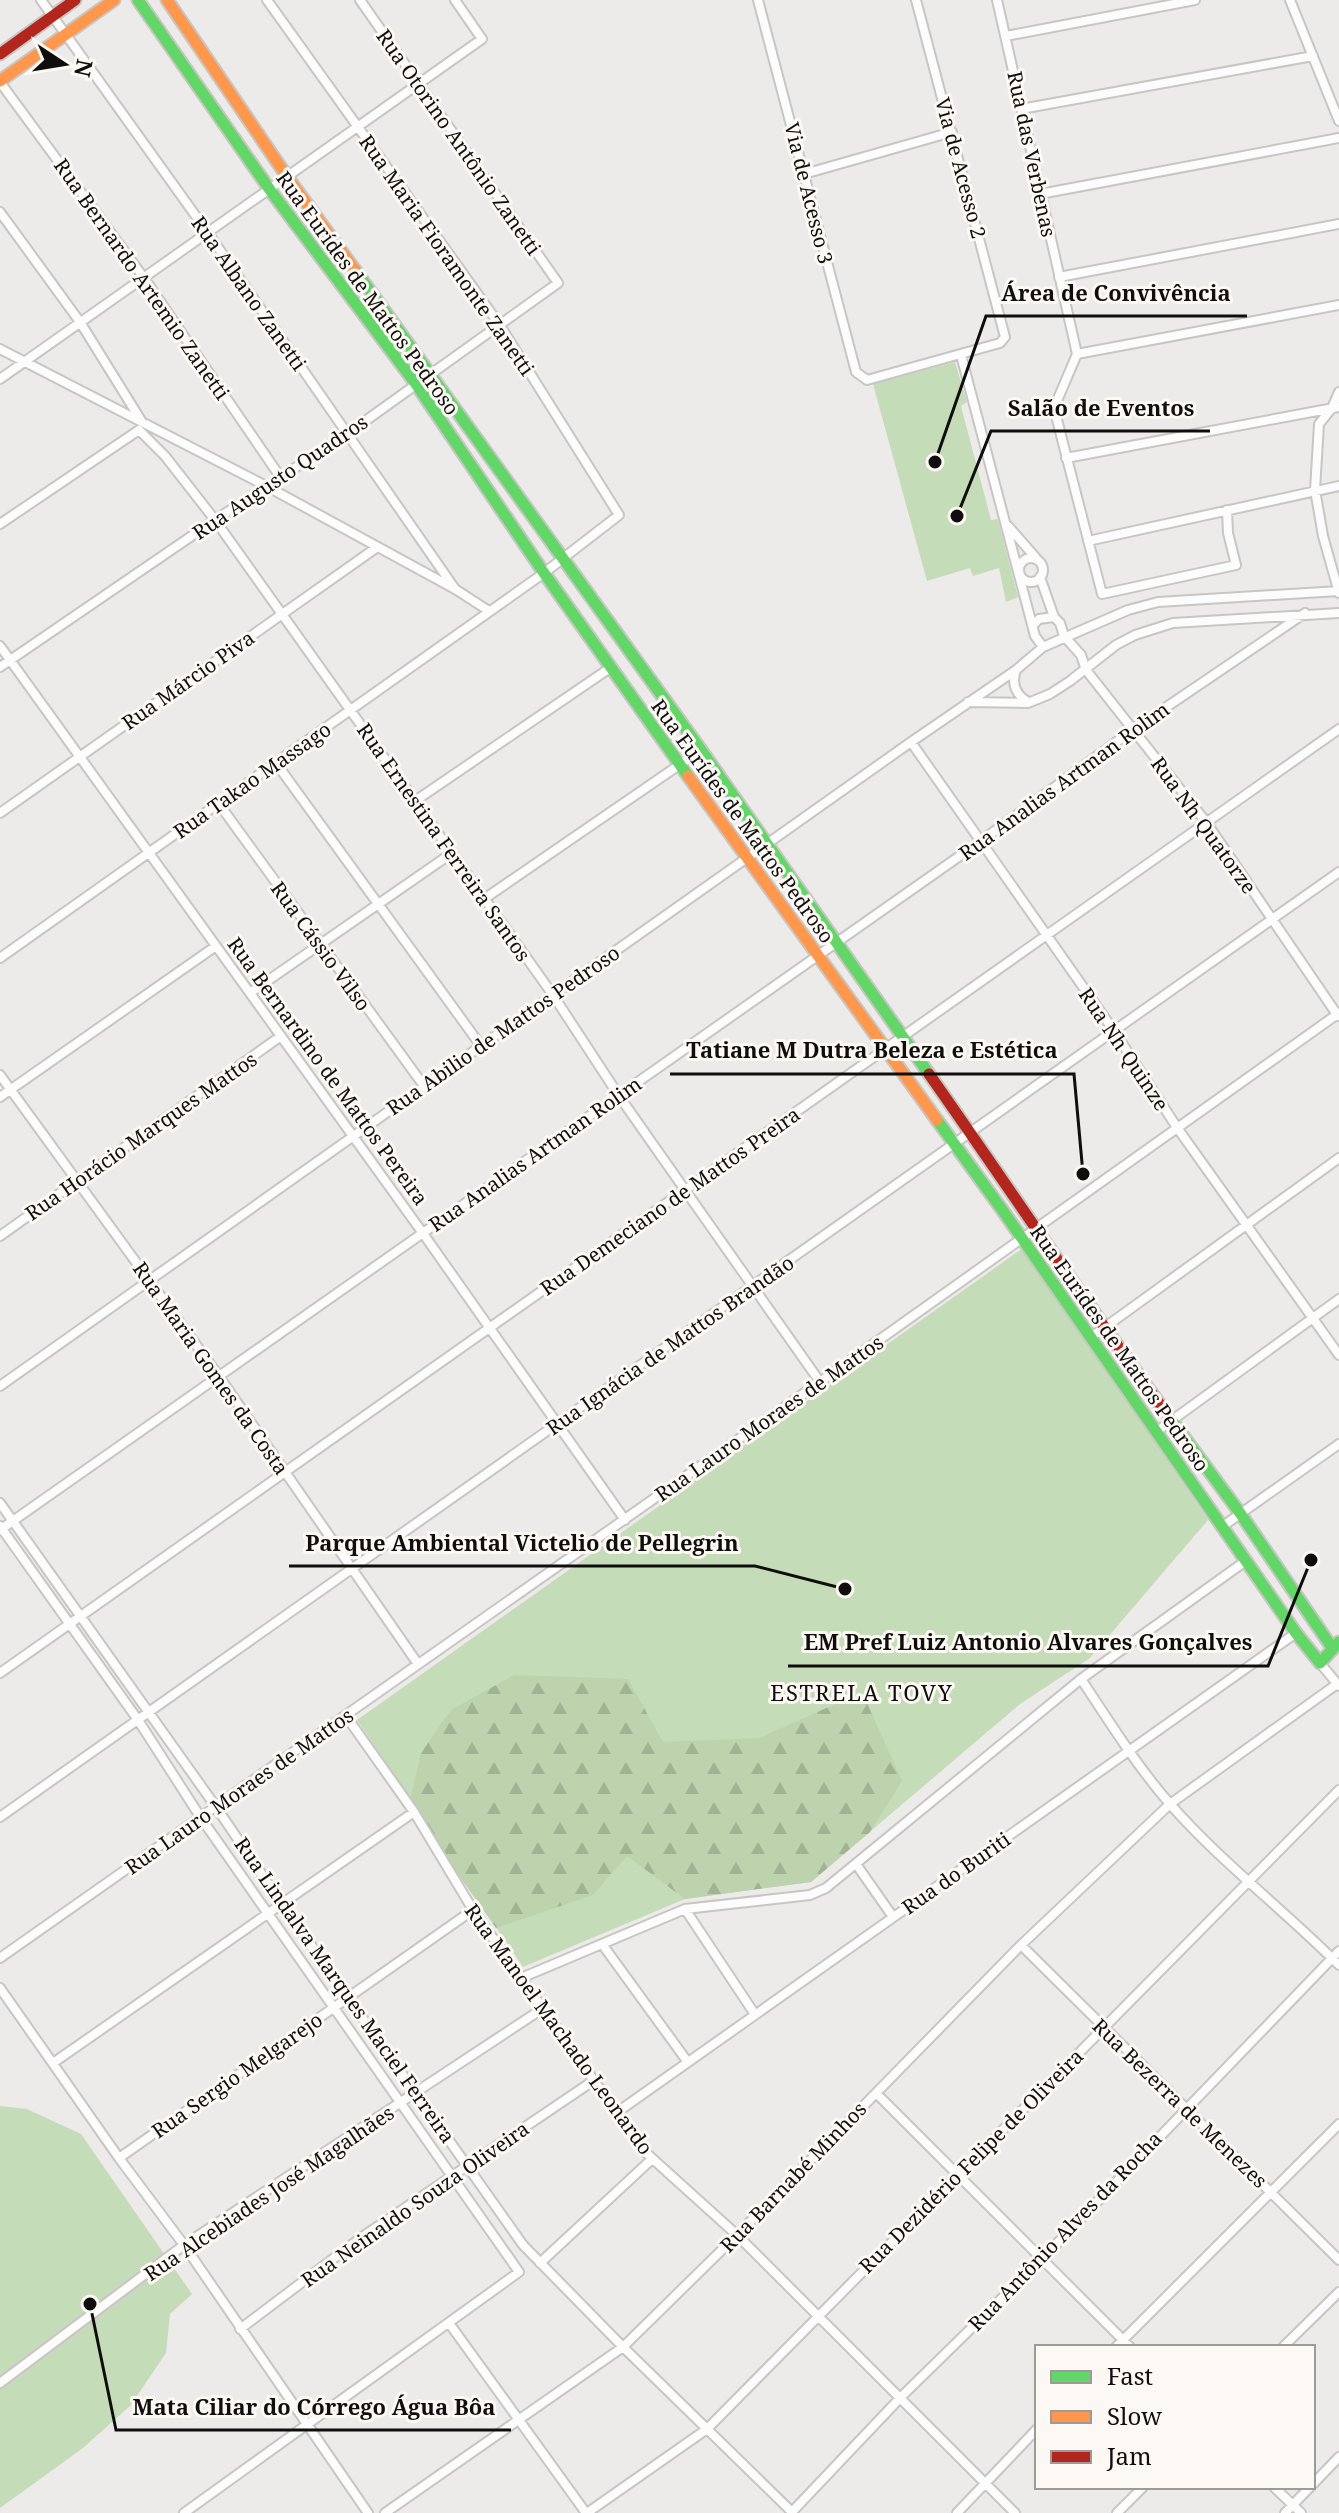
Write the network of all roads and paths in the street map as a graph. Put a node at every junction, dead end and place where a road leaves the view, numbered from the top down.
1 (41, 0) edge
2 (75, 0) edge
3 (114, 0) edge
4 (138, 0) edge
5 (167, 0) edge
6 (267, 0) edge
7 (360, 0) edge
8 (455, 0) edge
9 (758, 0) edge
10 (916, 0) edge
11 (997, 0) edge
12 (1195, 0) edge
13 (1290, 0) edge
14 (53, 16) junction
15 (65, 34) junction
16 (1006, 36) junction
17 (0, 54) edge
18 (1313, 56) junction
19 (0, 82) edge
20 (419, 84) junction
21 (1021, 109) junction
22 (1339, 121) edge
23 (358, 127) junction
24 (952, 132) junction
25 (1339, 138) edge
26 (804, 174) junction
27 (288, 178) junction
28 (270, 190) junction
29 (1040, 194) junction
30 (0, 212) edge
31 (1339, 224) edge
32 (208, 233) junction
33 (1059, 277) junction
34 (144, 278) junction
35 (558, 283) joint
36 (1339, 305) edge
37 (80, 322) junction
38 (499, 324) junction
39 (0, 349) edge
40 (1077, 354) junction
41 (961, 355) junction
42 (24, 362) junction
43 (430, 375) junction
44 (0, 379) edge
45 (416, 384) junction
46 (1339, 392) edge
47 (1335, 407) edge
48 (141, 426) junction
49 (347, 434) junction
50 (1066, 458) junction
51 (281, 478) junction
52 (1339, 486) edge
53 (268, 487) junction
54 (1312, 491) junction
55 (1227, 510) junction
56 (619, 515) joint
57 (1003, 518) junction
58 (215, 520) junction
59 (0, 524) edge
60 (1088, 541) junction
61 (376, 548) junction
62 (562, 559) junction
63 (1039, 561) junction
64 (544, 573) junction
65 (1020, 574) junction
66 (1040, 577) junction
67 (455, 589) junction
68 (1338, 592) edge
69 (489, 611) junction
70 (282, 613) junction
71 (1305, 613) junction
72 (1339, 613) edge
73 (1054, 617) junction
74 (1033, 625) junction
75 (1064, 636) junction
76 (0, 646) edge
77 (1043, 647) junction
78 (10, 660) junction
79 (0, 667) edge
80 (610, 668) junction
81 (1016, 670) junction
82 (1086, 670) junction
83 (967, 702) junction
84 (1028, 703) junction
85 (351, 710) junction
86 (1134, 729) junction
87 (1339, 729) edge
88 (911, 742) junction
89 (701, 750) junction
90 (80, 757) junction
91 (276, 763) junction
92 (679, 765) junction
93 (415, 801) junction
94 (219, 804) junction
95 (0, 813) edge
96 (1206, 822) junction
97 (981, 841) junction
98 (767, 844) junction
99 (149, 853) junction
100 (452, 853) junction
101 (747, 860) junction
102 (1339, 872) edge
103 (484, 899) junction
104 (376, 905) junction
105 (1271, 919) junction
106 (1047, 935) junction
107 (837, 942) junction
108 (216, 946) junction
109 (319, 946) junction
110 (817, 955) junction
111 (0, 958) edge
112 (250, 993) junction
113 (553, 995) junction
114 (1338, 1015) edge
115 (1114, 1031) junction
116 (281, 1036) junction
117 (903, 1036) junction
118 (481, 1046) junction
119 (885, 1051) junction
120 (0, 1075) edge
121 (424, 1086) junction
122 (11, 1090) junction
123 (619, 1096) junction
124 (0, 1097) edge
125 (1178, 1129) junction
126 (970, 1132) junction
127 (353, 1137) junction
128 (953, 1145) junction
129 (1339, 1158) edge
130 (77, 1182) junction
131 (685, 1191) junction
132 (1245, 1225) junction
133 (1037, 1227) junction
134 (422, 1232) junction
135 (0, 1236) edge
136 (1021, 1239) junction
137 (149, 1281) junction
138 (754, 1287) junction
139 (1339, 1299) edge
140 (1311, 1318) junction
141 (489, 1328) junction
142 (1103, 1328) junction
143 (1090, 1338) junction
144 (1339, 1355) edge
145 (218, 1375) junction
146 (820, 1382) junction
147 (0, 1386) edge
148 (1171, 1420) junction
149 (557, 1424) junction
150 (1156, 1432) junction
151 (1339, 1444) edge
152 (285, 1472) junction
153 (0, 1503) edge
154 (1240, 1513) junction
155 (625, 1520) junction
156 (12, 1521) junction
157 (1223, 1526) junction
158 (1, 1528) edge
159 (1247, 1560) junction
160 (352, 1568) junction
161 (81, 1616) junction
162 (66, 1626) junction
163 (1296, 1633) junction
164 (1336, 1646) edge
165 (1320, 1663) junction
166 (418, 1664) junction
167 (0, 1673) edge
168 (1081, 1679) junction
169 (1338, 1685) edge
170 (149, 1712) junction
171 (346, 1716) junction
172 (138, 1720) junction
173 (1129, 1751) junction
174 (1339, 1790) edge
175 (1170, 1804) junction
176 (216, 1807) junction
177 (414, 1812) junction
178 (0, 1817) edge
179 (201, 1818) junction
180 (856, 1864) junction
181 (1249, 1882) junction
182 (282, 1904) junction
183 (685, 1909) junction
184 (473, 1910) junction
185 (268, 1914) junction
186 (893, 1917) junction
187 (602, 1944) junction
188 (1021, 1945) junction
189 (0, 1958) edge
190 (1337, 1958) edge
191 (521, 1978) junction
192 (0, 1988) edge
193 (348, 1997) junction
194 (335, 2006) junction
195 (542, 2009) junction
196 (754, 2013) junction
197 (1103, 2028) junction
198 (687, 2061) junction
199 (53, 2063) junction
200 (593, 2081) junction
201 (416, 2092) junction
202 (876, 2093) junction
203 (403, 2103) junction
204 (1185, 2110) junction
205 (616, 2113) junction
206 (1339, 2124) edge
207 (119, 2158) junction
208 (652, 2159) junction
209 (469, 2165) junction
210 (958, 2174) junction
211 (453, 2175) junction
212 (1271, 2192) junction
213 (737, 2235) junction
214 (184, 2245) junction
215 (1042, 2259) junction
216 (1339, 2260) edge
217 (540, 2263) junction
218 (1339, 2292) edge
219 (818, 2315) junction
220 (449, 2323) junction
221 (240, 2329) junction
222 (1123, 2345) edge
223 (1285, 2345) edge
224 (623, 2347) junction
225 (0, 2383) edge
226 (901, 2397) junction
227 (520, 2420) junction
228 (306, 2425) junction
229 (707, 2429) junction
230 (1035, 2431) edge
231 (1339, 2457) edge
232 (985, 2483) junction
233 (1315, 2483) edge
234 (1141, 2489) edge
235 (1276, 2489) edge
236 (1309, 2489) edge
237 (1293, 2505) junction
238 (184, 2513) edge
239 (368, 2513) edge
240 (385, 2513) edge
241 (586, 2513) edge
242 (792, 2513) edge
243 (957, 2513) edge
244 (1015, 2513) edge
245 (1117, 2513) edge
246 (1285, 2513) edge
247 (1301, 2513) edge

1 - 14 street, Rua Albano Zanetti
2 - 14 street
3 - 15 street
4 - 28 street, Rua Eurídes de Mattos Pedroso
5 - 27 street, Rua Eurídes de Mattos Pedroso
6 - 23 street, Rua Maria Fioramonte Zanetti
7 - 20 street, Rua Otorino Antônio Zanetti
8 - 20 street
9 - 26 street, Via de Acesso 3
10 - 24 street, Via de Acesso 2
11 - 16 street, Rua das Verbenas
12 - 16 street
13 - 18 street
14 - 15 street, Rua Albano Zanetti
14 - 17 street
15 - 19 street
15 - 32 street, Rua Albano Zanetti
16 - 21 street, Rua das Verbenas
18 - 21 street
18 - 22 street
19 - 34 street, Rua Bernardo Artemio Zanetti
20 - 23 street
20 - 35 street, Rua Otorino Antônio Zanetti
21 - 29 street, Rua das Verbenas
23 - 27 street
23 - 38 street, Rua Maria Fioramonte Zanetti
24 - 26 street
24 - 41 street, Via de Acesso 2
25 - 29 street
26 - 41 street, Via de Acesso 3
27 - 28 street
27 - 43 street, Rua Eurídes de Mattos Pedroso
28 - 32 street
28 - 45 street, Rua Eurídes de Mattos Pedroso
29 - 33 street, Rua das Verbenas
30 - 37 street
31 - 33 street
32 - 34 street
32 - 49 street, Rua Albano Zanetti
33 - 40 street, Rua das Verbenas
34 - 37 street
34 - 51 street, Rua Bernardo Artemio Zanetti
35 - 38 street, Rua Augusto Quadros
36 - 40 street
37 - 42 street
37 - 48 street
38 - 43 street, Rua Augusto Quadros
38 - 56 street, Rua Maria Fioramonte Zanetti
39 - 42 street
40 - 50 street
41 - 57 street
42 - 44 street
42 - 48 street
43 - 45 street, Rua Augusto Quadros
43 - 62 street, Rua Eurídes de Mattos Pedroso
45 - 49 street, Rua Augusto Quadros
45 - 64 street, Rua Eurídes de Mattos Pedroso
46 - 47 street
47 - 50 street
47 - 54 street
48 - 53 street
48 - 58 street, Rua Ernestina Ferreira Santos
48 - 59 street
49 - 51 street, Rua Augusto Quadros
49 - 67 street, Rua Albano Zanetti
50 - 60 street
51 - 53 street, Rua Augusto Quadros
52 - 54 street
53 - 58 street, Rua Augusto Quadros
53 - 61 street
54 - 55 street
54 - 68 street
55 - 60 street
55 - 60 street
56 - 62 street, Rua Takao Massago
57 - 63 street
57 - 65 street
58 - 70 street, Rua Ernestina Ferreira Santos
58 - 78 street, Rua Augusto Quadros
61 - 67 street
61 - 70 street, Rua Márcio Piva
62 - 64 street, Rua Takao Massago
62 - 89 street, Rua Eurídes de Mattos Pedroso
63 - 65 street
63 - 66 street
64 - 69 street, Rua Takao Massago
64 - 80 street, Rua Eurídes de Mattos Pedroso
65 - 66 street
65 - 74 street
66 - 73 street
67 - 69 street
68 - 75 street, Rua Abilio de Mattos Pedroso
69 - 85 street, Rua Takao Massago
70 - 85 street, Rua Ernestina Ferreira Santos
70 - 90 street, Rua Márcio Piva
71 - 72 street
71 - 82 street
71 - 86 street, Rua Analias Artman Rolim
73 - 74 street
73 - 75 street
74 - 77 street
75 - 77 street, Rua Abilio de Mattos Pedroso
75 - 82 street, Rua Nh Quatorze
76 - 78 street, Rua Bernardino de Mattos Pereira
77 - 81 street, Rua Abilio de Mattos Pedroso
78 - 79 street, Rua Augusto Quadros
78 - 90 street, Rua Bernardino de Mattos Pereira
80 - 92 street, Rua Eurídes de Mattos Pedroso
80 - 93 street
81 - 83 street, Rua Abilio de Mattos Pedroso
81 - 84 street
82 - 84 street
82 - 86 street, Rua Nh Quatorze
83 - 84 street
83 - 88 street, Rua Abilio de Mattos Pedroso
85 - 91 street, Rua Takao Massago
85 - 93 street, Rua Ernestina Ferreira Santos
86 - 96 street, Rua Nh Quatorze
86 - 97 street, Rua Analias Artman Rolim
87 - 96 street, Rua Demeciano de Mattos Preira
88 - 97 street, Rua Nh Quinze
88 - 98 street, Rua Abilio de Mattos Pedroso
89 - 92 street
89 - 98 street, Rua Eurídes de Mattos Pedroso
90 - 95 street, Rua Márcio Piva
90 - 99 street, Rua Bernardino de Mattos Pereira
91 - 94 street, Rua Takao Massago
91 - 104 street
92 - 101 street, Rua Eurídes de Mattos Pedroso
92 - 103 street
93 - 100 street, Rua Ernestina Ferreira Santos
94 - 99 street, Rua Takao Massago
94 - 109 street, Rua Cássio Vilso
96 - 105 street, Rua Nh Quatorze
96 - 106 street, Rua Demeciano de Mattos Preira
97 - 106 street, Rua Nh Quinze
97 - 107 street, Rua Analias Artman Rolim
98 - 101 street, Rua Abilio de Mattos Pedroso
98 - 107 street, Rua Eurídes de Mattos Pedroso
99 - 108 street, Rua Bernardino de Mattos Pereira
99 - 111 street, Rua Takao Massago
100 - 103 street, Rua Ernestina Ferreira Santos
100 - 104 street
101 - 110 street, Rua Eurídes de Mattos Pedroso
101 - 113 street, Rua Abilio de Mattos Pedroso
102 - 105 street, Rua Ignácia de Mattos Brandão
103 - 113 street, Rua Ernestina Ferreira Santos
104 - 109 street
104 - 118 street
105 - 114 street, Rua Nh Quatorze
105 - 115 street, Rua Ignácia de Mattos Brandão
106 - 115 street, Rua Nh Quinze
106 - 117 street, Rua Demeciano de Mattos Preira
107 - 110 street, Rua Analias Artman Rolim
107 - 117 street, Rua Eurídes de Mattos Pedroso
108 - 112 street, Rua Bernardino de Mattos Pereira
108 - 122 street
109 - 112 street
109 - 121 street, Rua Cássio Vilso
110 - 119 street, Rua Eurídes de Mattos Pedroso
110 - 123 street, Rua Analias Artman Rolim
112 - 116 street, Rua Bernardino de Mattos Pereira
113 - 118 street, Rua Abilio de Mattos Pedroso
113 - 123 street, Rua Ernestina Ferreira Santos
114 - 125 street, Rua Lauro Moraes de Mattos
115 - 125 street, Rua Nh Quinze
115 - 126 street, Rua Ignácia de Mattos Brandão
116 - 127 street, Rua Bernardino de Mattos Pereira
116 - 130 street, Rua Horácio Marques Mattos
117 - 119 street, Rua Demeciano de Mattos Preira
117 - 126 street, Rua Eurídes de Mattos Pedroso
118 - 121 street, Rua Abilio de Mattos Pedroso
119 - 128 street, Rua Eurídes de Mattos Pedroso
119 - 131 street, Rua Demeciano de Mattos Preira
120 - 122 street, Rua Maria Gomes da Costa
121 - 127 street, Rua Abilio de Mattos Pedroso
122 - 124 street
122 - 130 street, Rua Maria Gomes da Costa
123 - 131 street, Rua Ernestina Ferreira Santos
123 - 134 street, Rua Analias Artman Rolim
125 - 132 street, Rua Nh Quinze
125 - 133 street, Rua Lauro Moraes de Mattos
126 - 128 street, Rua Ignácia de Mattos Brandão
126 - 133 street, Rua Eurídes de Mattos Pedroso
127 - 134 street, Rua Bernardino de Mattos Pereira
127 - 137 street, Rua Abilio de Mattos Pedroso
128 - 136 street, Rua Eurídes de Mattos Pedroso
128 - 138 street, Rua Ignácia de Mattos Brandão
129 - 132 street
130 - 135 street, Rua Horácio Marques Mattos
130 - 137 street, Rua Maria Gomes da Costa
131 - 138 street, Rua Ernestina Ferreira Santos
131 - 141 street, Rua Demeciano de Mattos Preira
132 - 140 street, Rua Nh Quinze
132 - 142 street
133 - 136 street, Rua Lauro Moraes de Mattos
133 - 142 street, Rua Eurídes de Mattos Pedroso
134 - 141 street, Rua Bernardino de Mattos Pereira
134 - 145 street, Rua Analias Artman Rolim
136 - 143 street, Rua Eurídes de Mattos Pedroso
136 - 146 street, Rua Lauro Moraes de Mattos
137 - 145 street, Rua Maria Gomes da Costa
137 - 147 street, Rua Abilio de Mattos Pedroso
138 - 146 street, Rua Ernestina Ferreira Santos
138 - 149 street, Rua Ignácia de Mattos Brandão
139 - 140 street
140 - 144 street, Rua Nh Quinze
140 - 148 street
141 - 149 street, Rua Bernardino de Mattos Pereira
141 - 152 street, Rua Demeciano de Mattos Preira
142 - 143 street
142 - 148 street, Rua Eurídes de Mattos Pedroso
143 - 150 street, Rua Eurídes de Mattos Pedroso
145 - 152 street, Rua Maria Gomes da Costa
145 - 156 street, Rua Analias Artman Rolim
146 - 155 street, Rua Lauro Moraes de Mattos
148 - 150 street
148 - 154 street, Rua Eurídes de Mattos Pedroso
149 - 155 street, Rua Bernardino de Mattos Pereira
149 - 160 street, Rua Ignácia de Mattos Brandão
150 - 157 street, Rua Eurídes de Mattos Pedroso
151 - 154 street
152 - 160 street, Rua Maria Gomes da Costa
152 - 161 street, Rua Demeciano de Mattos Preira
153 - 156 street, Rua Lindalva Marques Maciel Ferreira
154 - 157 street
154 - 164 street, Rua Eurídes de Mattos Pedroso
155 - 166 street, Rua Lauro Moraes de Mattos
156 - 158 street, Rua Analias Artman Rolim
156 - 161 street, Rua Lindalva Marques Maciel Ferreira
157 - 159 street, Rua Eurídes de Mattos Pedroso
158 - 162 street, Rua Lindalva Marques Maciel Ferreira
159 - 163 street, Rua Eurídes de Mattos Pedroso
159 - 168 street
160 - 166 street, Rua Maria Gomes da Costa
160 - 170 street, Rua Ignácia de Mattos Brandão
161 - 162 street, Rua Demeciano de Mattos Preira
161 - 170 street, Rua Lindalva Marques Maciel Ferreira
162 - 167 street, Rua Demeciano de Mattos Preira
162 - 172 street, Rua Lindalva Marques Maciel Ferreira
163 - 165 street, Rua Eurídes de Mattos Pedroso
163 - 173 street, Rua do Buriti
164 - 165 street
165 - 169 street
166 - 171 street, Rua Lauro Moraes de Mattos
168 - 173 street
168 - 180 street
169 - 175 street, Rua Barnabé Minhos
170 - 172 street, Rua Ignácia de Mattos Brandão
170 - 176 street, Rua Lindalva Marques Maciel Ferreira
171 - 176 street, Rua Lauro Moraes de Mattos
171 - 177 street, Rua Manoel Machado Leonardo
172 - 178 street, Rua Ignácia de Mattos Brandão
172 - 179 street, Rua Lindalva Marques Maciel Ferreira
173 - 175 street
173 - 186 street, Rua do Buriti
174 - 181 street, Rua Dezidério Felipe de Oliveira
175 - 181 street
175 - 188 street, Rua Barnabé Minhos
176 - 179 street, Rua Lauro Moraes de Mattos
176 - 182 street, Rua Lindalva Marques Maciel Ferreira
177 - 182 street
177 - 184 street, Rua Manoel Machado Leonardo
179 - 185 street, Rua Lindalva Marques Maciel Ferreira
179 - 189 street, Rua Lauro Moraes de Mattos
180 - 183 street
180 - 186 street
181 - 190 street
181 - 197 street, Rua Dezidério Felipe de Oliveira
182 - 185 street
182 - 193 street, Rua Lindalva Marques Maciel Ferreira
183 - 187 street
183 - 196 street
184 - 191 street, Rua Manoel Machado Leonardo
184 - 193 street, Rua Sergio Melgarejo
185 - 194 street, Rua Lindalva Marques Maciel Ferreira
185 - 199 street
186 - 196 street, Rua do Buriti
187 - 191 street
187 - 198 street
188 - 197 street, Rua Bezerra de Menezes
188 - 202 street, Rua Barnabé Minhos
190 - 204 street, Rua Antônio Alves da Rocha
191 - 195 street, Rua Manoel Machado Leonardo
192 - 199 street
193 - 194 street, Rua Sergio Melgarejo
193 - 201 street, Rua Lindalva Marques Maciel Ferreira
194 - 203 street, Rua Lindalva Marques Maciel Ferreira
194 - 207 street, Rua Sergio Melgarejo
195 - 200 street, Rua Manoel Machado Leonardo
195 - 201 street, Rua Alcebiades José Magalhães
196 - 198 street, Rua do Buriti
197 - 204 street, Rua Bezerra de Menezes
197 - 210 street, Rua Dezidério Felipe de Oliveira
198 - 205 street, Rua do Buriti
199 - 207 street
200 - 205 street, Rua Manoel Machado Leonardo
200 - 209 street, Rua Neinaldo Souza Oliveira
201 - 203 street, Rua Alcebiades José Magalhães
201 - 209 street, Rua Lindalva Marques Maciel Ferreira
202 - 210 street
202 - 213 street, Rua Barnabé Minhos
203 - 211 street, Rua Lindalva Marques Maciel Ferreira
203 - 214 street, Rua Alcebiades José Magalhães
204 - 212 street, Rua Bezerra de Menezes
204 - 215 street, Rua Antônio Alves da Rocha
205 - 208 street, Rua Manoel Machado Leonardo
206 - 212 street
207 - 214 street
208 - 213 street, Rua Manoel Machado Leonardo
208 - 217 street
209 - 211 street, Rua Neinaldo Souza Oliveira
209 - 217 street, Rua Lindalva Marques Maciel Ferreira
210 - 215 street
210 - 219 street, Rua Dezidério Felipe de Oliveira
211 - 220 street, Rua Lindalva Marques Maciel Ferreira
211 - 221 street, Rua Neinaldo Souza Oliveira
212 - 216 street, Rua Bezerra de Menezes
212 - 222 street
213 - 219 street, Rua Manoel Machado Leonardo
213 - 224 street, Rua Barnabé Minhos
214 - 221 street
214 - 225 street, Rua Alcebiades José Magalhães
215 - 222 street
215 - 226 street, Rua Antônio Alves da Rocha
217 - 224 street, Rua Lindalva Marques Maciel Ferreira
218 - 223 street
219 - 226 street, Rua Manoel Machado Leonardo
219 - 229 street, Rua Dezidério Felipe de Oliveira
220 - 227 street
220 - 228 street
221 - 228 street
224 - 227 street, Rua Barnabé Minhos
224 - 229 street, Rua Lindalva Marques Maciel Ferreira
226 - 232 street, Rua Manoel Machado Leonardo
226 - 242 street, Rua Antônio Alves da Rocha
227 - 240 street, Rua Barnabé Minhos
227 - 241 street
228 - 238 street
228 - 239 street
229 - 241 street, Rua Dezidério Felipe de Oliveira
229 - 242 street, Rua Lindalva Marques Maciel Ferreira
230 - 232 street
231 - 233 street
232 - 243 street
232 - 244 street, Rua Manoel Machado Leonardo
234 - 245 street
235 - 237 street
236 - 237 street
237 - 246 street
237 - 247 street

